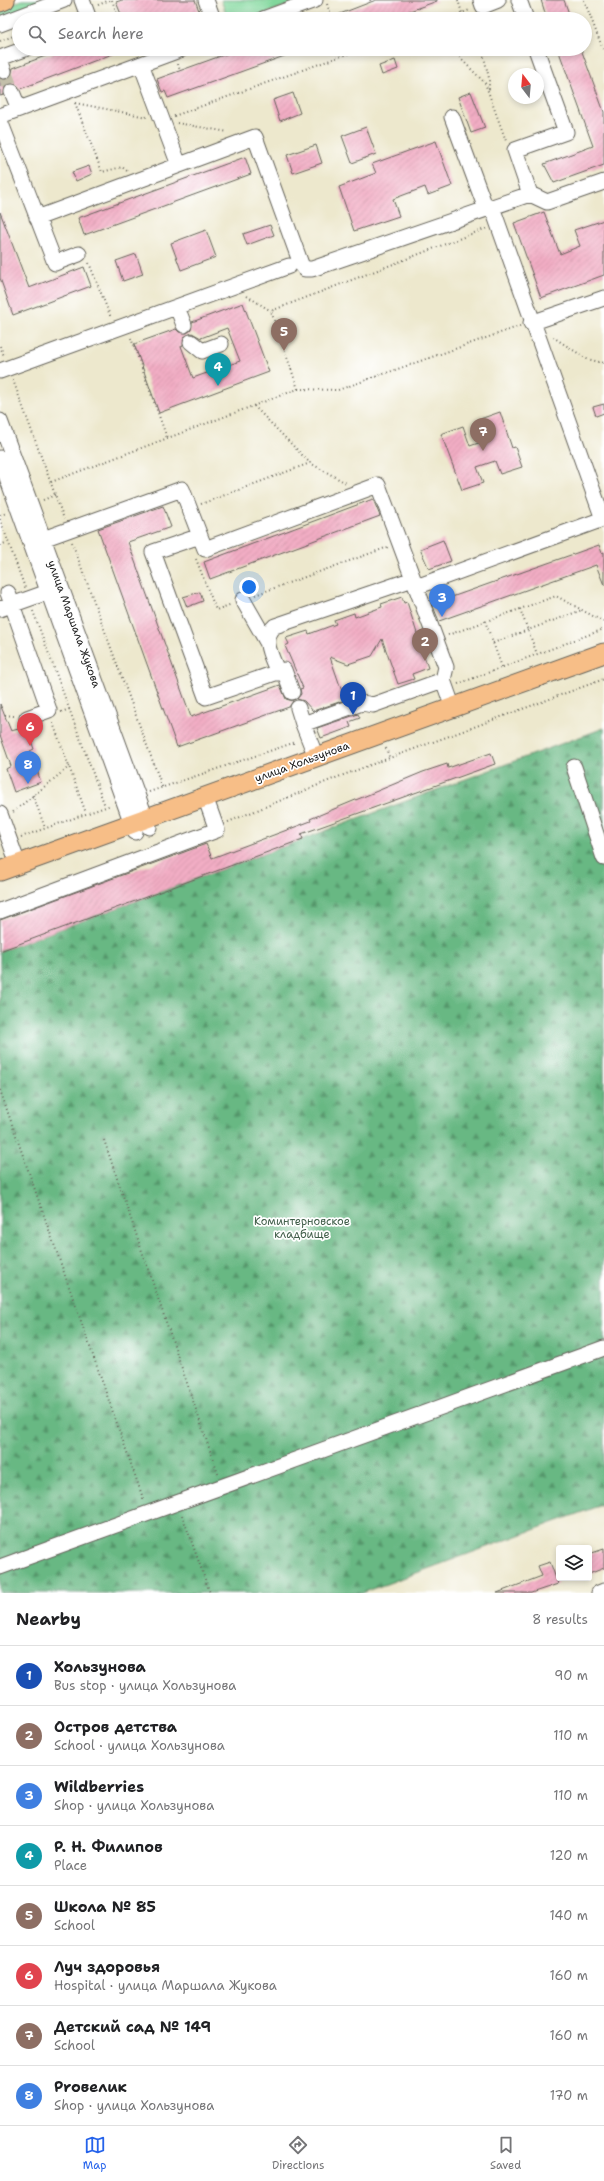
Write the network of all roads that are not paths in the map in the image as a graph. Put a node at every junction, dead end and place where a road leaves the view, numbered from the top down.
1 (5, 0) edge
2 (64, 0) edge
3 (82, 0) edge
4 (206, 0) edge
5 (315, 0) edge
6 (498, 0) edge
7 (519, 0) edge
8 (0, 2) edge
9 (482, 3) edge
10 (32, 12) edge
11 (86, 12) edge
12 (210, 12) edge
13 (282, 12) edge
14 (523, 12) edge
15 (12, 20) edge
16 (0, 24) edge
17 (13, 56) edge
18 (163, 56) edge
19 (539, 56) edge
20 (1, 63) edge
21 (141, 64) junction
22 (12, 92) tunnel mouth
23 (19, 109) junction
24 (0, 116) edge
25 (452, 117) dead end
26 (0, 121) edge
27 (179, 165) junction
28 (604, 182) edge
29 (530, 194) junction
30 (489, 208) junction
31 (37, 218) junction
32 (79, 254) road end
33 (289, 266) dead end
34 (604, 298) edge
35 (178, 307) junction
36 (531, 323) junction
37 (184, 325) dead end
38 (191, 342) dead end
39 (221, 344) dead end
40 (4, 369) edge
41 (0, 421) edge
42 (0, 458) edge
43 (603, 520) edge
44 (200, 536) junction
45 (43, 539) junction
46 (414, 583) junction
47 (48, 592) junction
48 (243, 600) dead end
49 (7, 602) edge
50 (267, 642) junction
51 (604, 653) edge
52 (604, 664) edge
53 (278, 673) junction
54 (444, 684) junction
55 (292, 692) dead end
56 (298, 708) dead end
57 (453, 708) junction
58 (28, 718) dead end
59 (303, 724) junction
60 (316, 757) junction
61 (574, 767) dead end
62 (130, 798) junction
63 (208, 805) junction
64 (1, 818) edge
65 (140, 825) junction
66 (604, 858) edge
67 (18, 864) junction
68 (0, 871) edge
69 (0, 881) edge
70 (0, 911) edge
71 (604, 1348) edge
72 (0, 1567) edge
73 (604, 1591) edge
74 (599, 1593) edge

1 - 8 main road
2 - 10 street
3 - 11 street
4 - 12 street
5 - 13 street
6 - 9 street
7 - 14 street
15 - 16 street
17 - 20 street
18 - 21 street
19 - 29 street
21 - 23 street
21 - 27 street
22 - 23 street
23 - 24 street
25 - 30 street
26 - 31 street
27 - 30 street
27 - 31 street
28 - 29 street
29 - 30 street
30 - 36 street
31 - 32 street
33 - 35 street
34 - 36 street
35 - 37 street
35 - 40 street
36 - 43 street
38 - 39 street
41 - 45 street, улица Маршала Жукова
42 - 47 street, улица Маршала Жукова
43 - 46 street
44 - 45 street
44 - 46 street
44 - 53 street
45 - 62 street, улица Маршала Жукова
46 - 50 street
46 - 54 street
47 - 49 street
47 - 62 street, улица Маршала Жукова
48 - 50 street
49 - 58 street
50 - 53 street
51 - 57 main road, улица Хользунова
52 - 63 main road, улица Хользунова
53 - 55 street
54 - 57 street
54 - 59 street
56 - 59 street
57 - 60 main road, улица Хользунова
59 - 60 street
60 - 65 main road, улица Хользунова
61 - 66 street
62 - 65 street, улица Маршала Жукова
63 - 65 main road, улица Хользунова
63 - 70 street
64 - 67 street
65 - 67 main road, улица Хользунова
65 - 69 main road, улица Хользунова
67 - 68 main road, улица Хользунова
71 - 72 street
73 - 74 street

